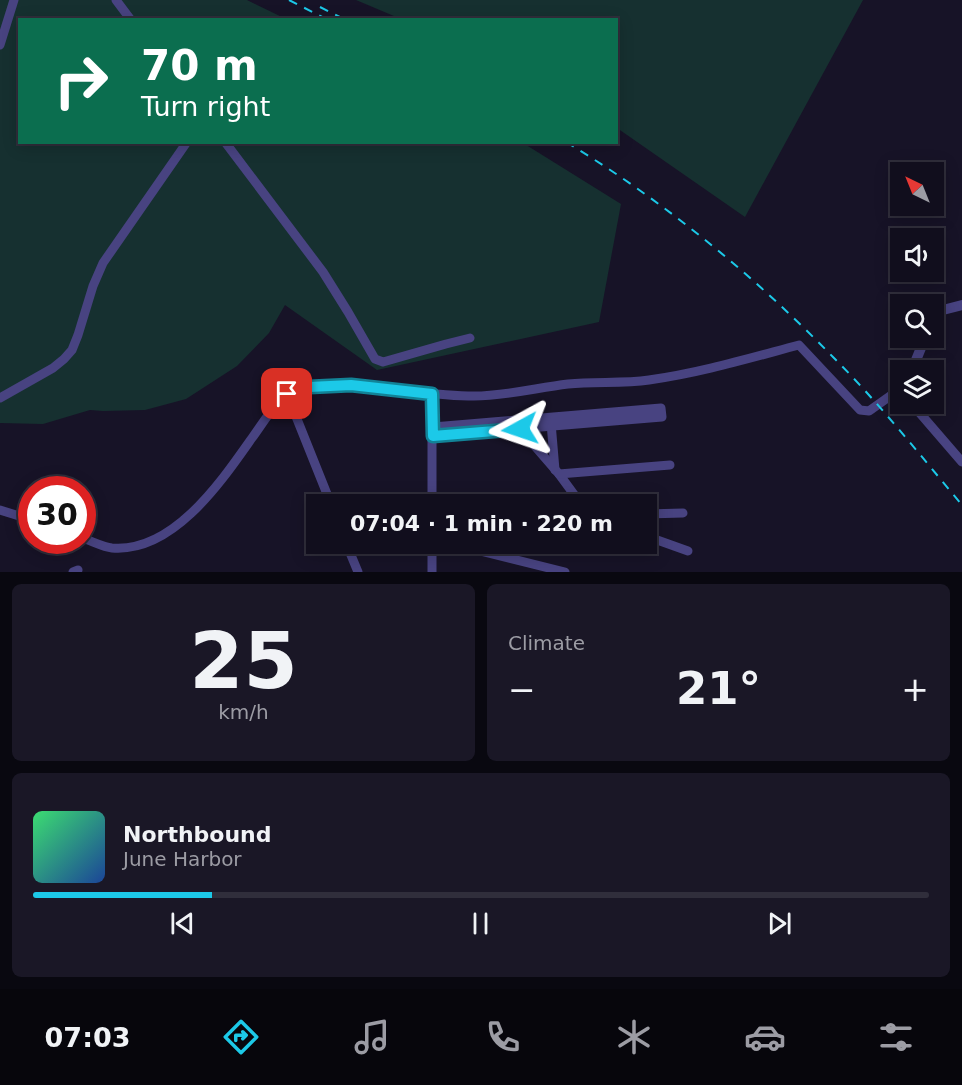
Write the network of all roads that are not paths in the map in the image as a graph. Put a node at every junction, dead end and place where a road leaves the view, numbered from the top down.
1 (14, 0) edge
2 (116, 0) edge
3 (130, 18) edge
4 (0, 45) edge
5 (186, 144) edge
6 (227, 144) edge
7 (962, 305) edge
8 (944, 310) edge
9 (470, 338) dead end
10 (287, 394) junction
11 (432, 394) junction
12 (890, 396) edge
13 (0, 398) edge
14 (921, 414) edge
15 (612, 417) dead end
16 (551, 422) junction
17 (520, 425) junction
18 (433, 432) junction
19 (962, 462) edge
20 (670, 465) dead end
21 (557, 472) junction
22 (327, 494) edge
23 (432, 494) edge
24 (574, 494) edge
25 (0, 510) edge
26 (683, 513) dead end
27 (657, 514) edge
28 (18, 516) edge
29 (657, 540) edge
30 (96, 543) edge
31 (688, 551) dead end
32 (351, 554) edge
33 (432, 554) edge
34 (492, 554) edge
35 (358, 572) edge
36 (432, 572) edge
37 (565, 572) edge

1 - 4 street
2 - 3 street
5 - 13 street
6 - 9 street
7 - 8 street
10 - 11 street
10 - 22 street
10 - 30 street
11 - 12 street
11 - 18 street
14 - 19 street
15 - 16 street
16 - 17 street
16 - 21 street
17 - 18 street
17 - 21 street
18 - 23 street
20 - 21 street
21 - 24 street
25 - 28 street
26 - 27 street
29 - 31 street
32 - 35 street
33 - 36 street
34 - 37 street

